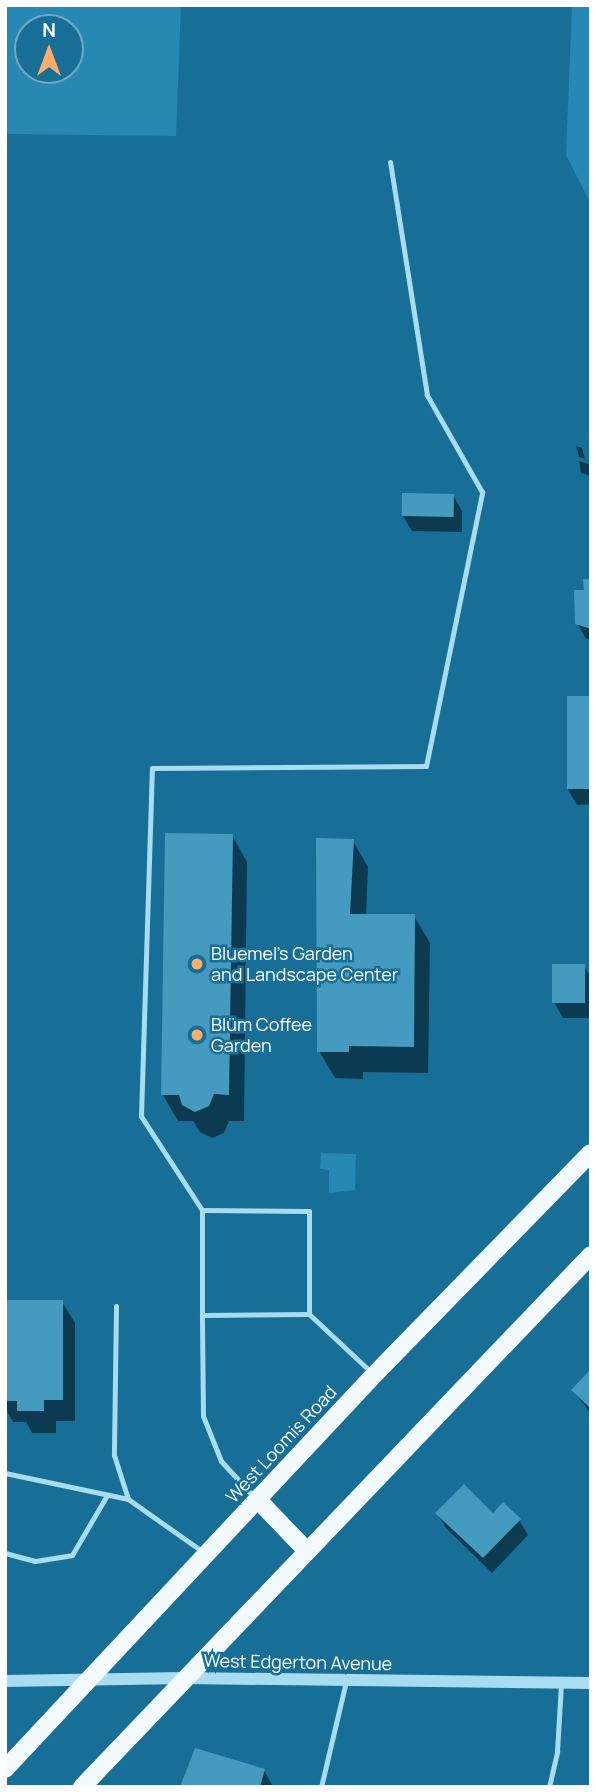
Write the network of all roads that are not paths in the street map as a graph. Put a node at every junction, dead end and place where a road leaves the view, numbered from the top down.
1 (390, 162) dead end
2 (591, 1153) edge
3 (202, 1210) junction
4 (591, 1255) edge
5 (116, 1306) dead end
6 (309, 1314) junction
7 (202, 1315) junction
8 (374, 1376) junction
9 (5, 1473) edge
10 (107, 1495) junction
11 (128, 1499) junction
12 (258, 1500) junction
13 (306, 1550) junction
14 (5, 1553) edge
15 (206, 1554) junction
16 (183, 1678) junction
17 (85, 1679) junction
18 (5, 1681) edge
19 (346, 1681) junction
20 (561, 1683) junction
21 (591, 1683) edge
22 (5, 1769) edge
23 (82, 1787) edge
24 (321, 1787) edge
25 (549, 1787) edge

1 - 3 lane
2 - 8 main road, West Loomis Road
3 - 6 lane
3 - 7 lane
4 - 13 main road
5 - 11 lane
6 - 7 lane
6 - 8 lane
7 - 12 lane
8 - 12 main road, West Loomis Road
9 - 10 lane
10 - 11 lane
10 - 14 lane
11 - 15 lane
12 - 13 main road
12 - 15 main road, West Loomis Road
13 - 16 main road
15 - 17 main road, West Loomis Road
16 - 17 street, West Edgerton Avenue
16 - 19 street, West Edgerton Avenue
16 - 23 main road
17 - 18 street, West Edgerton Avenue
17 - 22 main road, West Loomis Road
19 - 20 street, West Edgerton Avenue
19 - 24 lane
20 - 21 street, West Edgerton Avenue
20 - 25 lane

